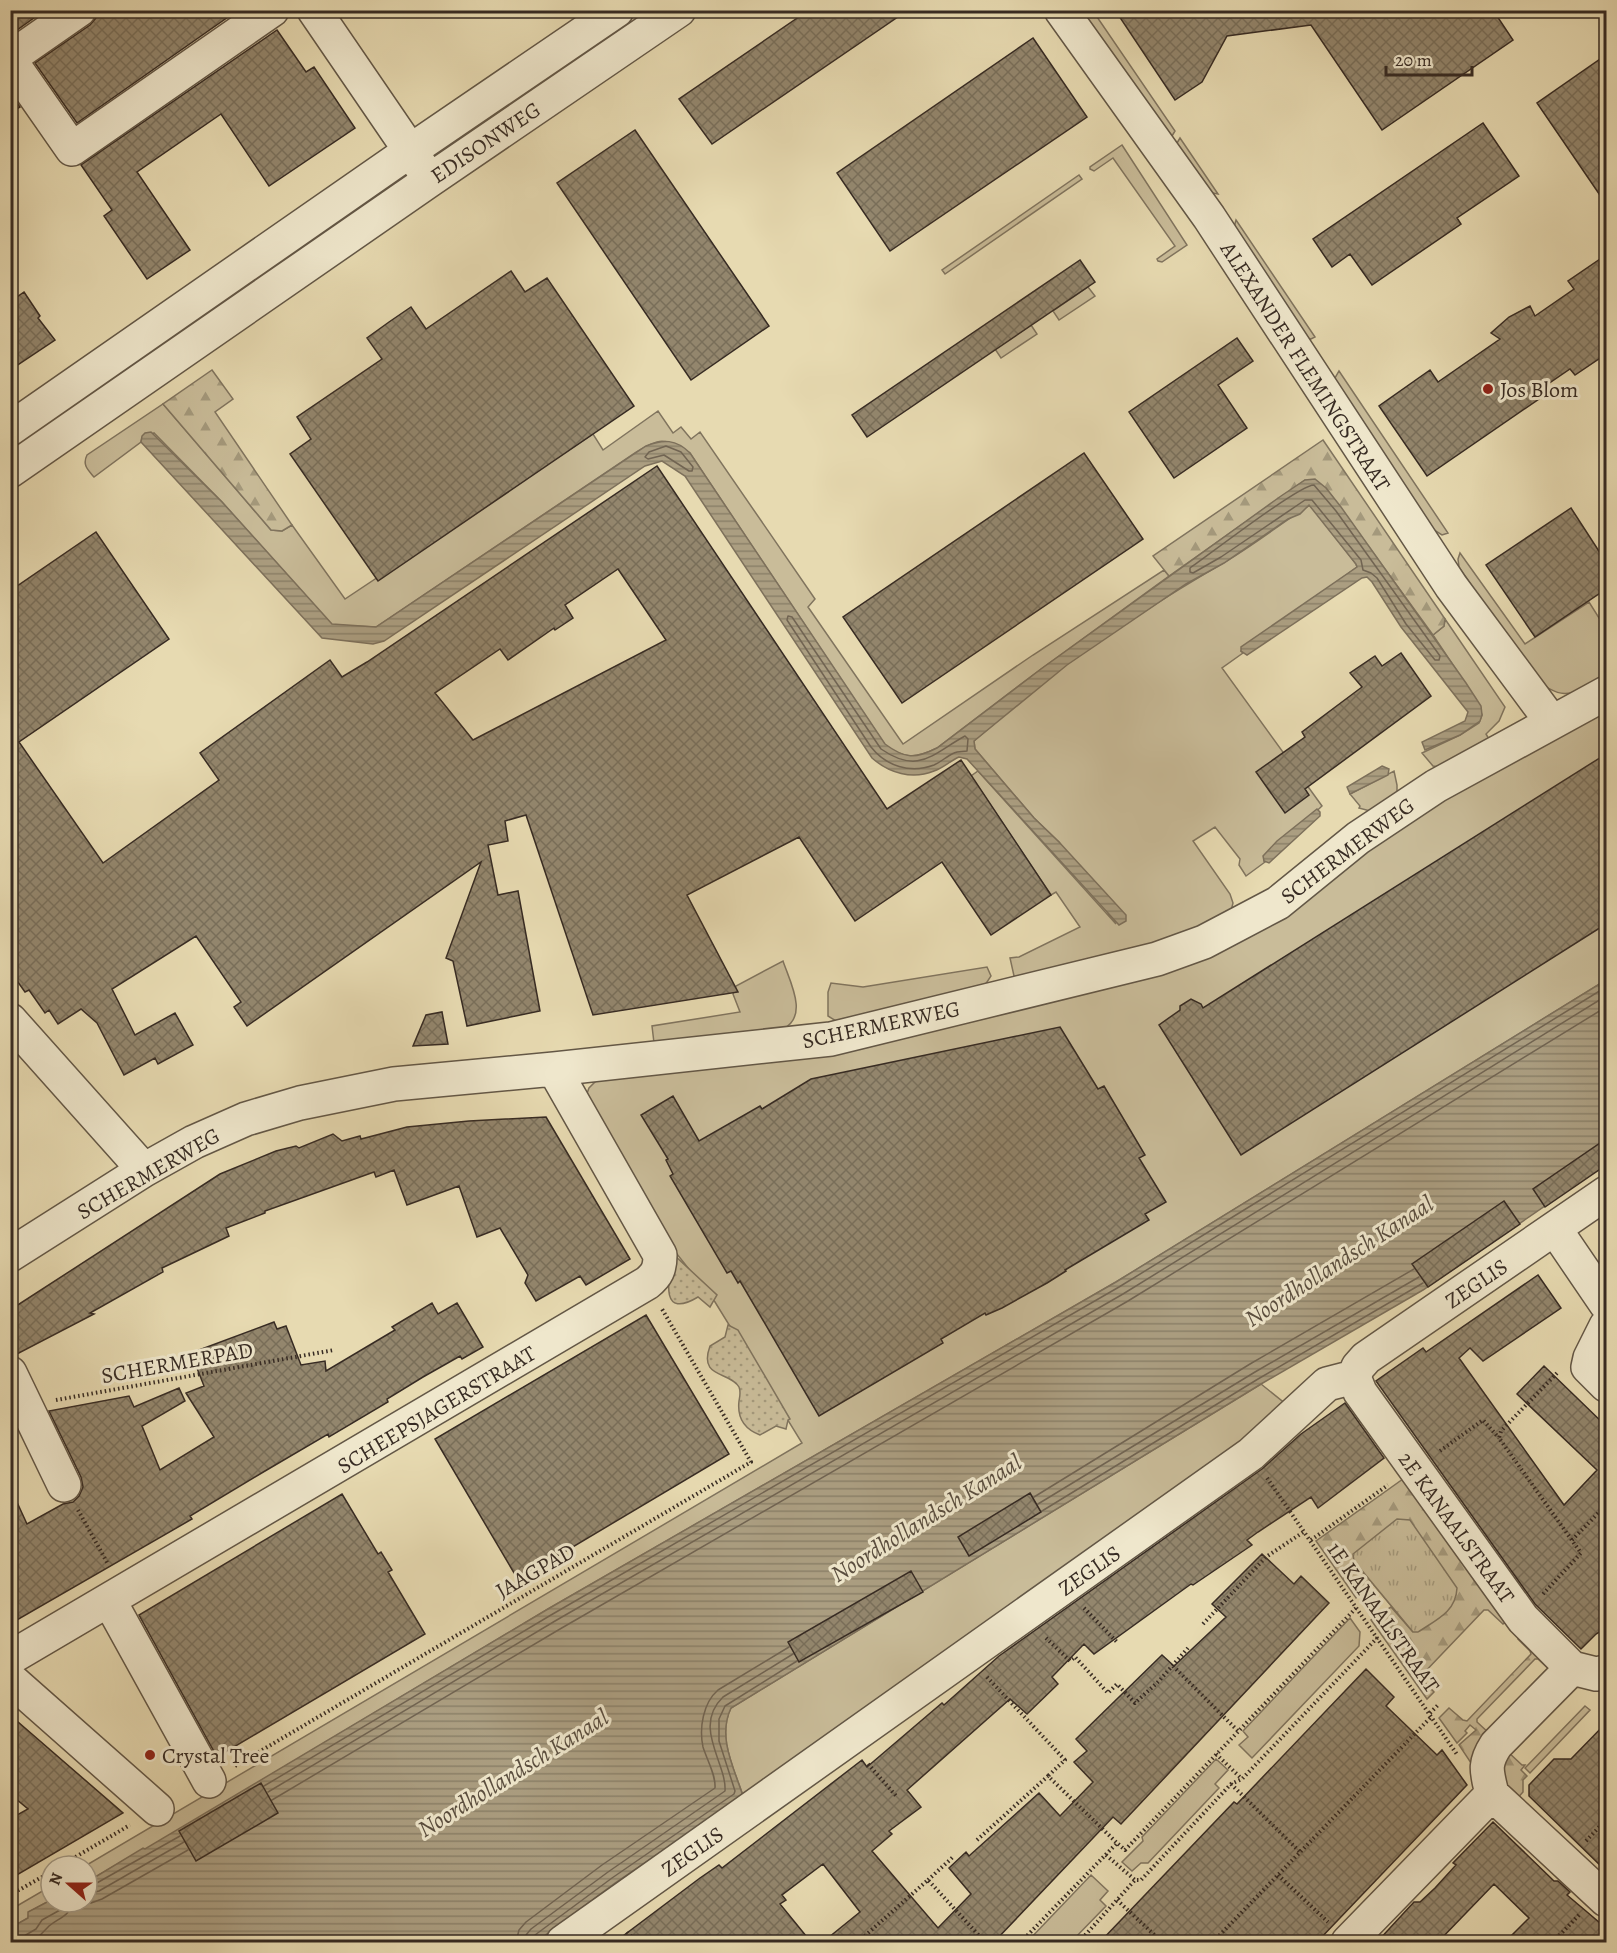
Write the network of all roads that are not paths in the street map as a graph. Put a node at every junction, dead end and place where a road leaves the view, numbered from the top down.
1 (79, 10) edge
2 (272, 10) edge
3 (314, 10) edge
4 (617, 10) edge
5 (679, 10) edge
6 (1061, 10) edge
7 (10, 59) edge
8 (410, 151) junction
9 (430, 180) junction
10 (272, 247) junction
11 (292, 276) junction
12 (10, 429) edge
13 (10, 471) edge
14 (1606, 693) edge
15 (1551, 722) junction
16 (10, 1020) edge
17 (554, 1069) junction
18 (144, 1170) junction
19 (1606, 1193) edge
20 (1555, 1229) junction
21 (10, 1255) edge
22 (1606, 1304) edge
23 (1606, 1326) edge
24 (10, 1373) edge
25 (1598, 1376) edge
26 (1354, 1377) junction
27 (64, 1485) road end
28 (116, 1595) junction
29 (10, 1658) edge
30 (1572, 1668) junction
31 (1606, 1672) edge
32 (19, 1687) edge
33 (209, 1781) road end
34 (1492, 1794) junction
35 (157, 1809) road end
36 (1603, 1898) edge
37 (563, 1942) edge
38 (1348, 1942) edge

1 - 7 street
2 - 7 street
3 - 8 street
4 - 8 street, EDISONWEG
5 - 9 street, EDISONWEG
6 - 15 street, ALEXANDER FLEMINGSTRAAT
8 - 9 street
8 - 10 street, EDISONWEG
9 - 11 street, EDISONWEG
10 - 11 street
10 - 12 street, EDISONWEG
11 - 13 street, EDISONWEG
14 - 15 street, SCHERMERWEG
15 - 17 street, SCHERMERWEG
16 - 18 street
17 - 18 street, SCHERMERWEG
17 - 28 street, SCHEEPSJAGERSTRAAT
18 - 21 street, SCHERMERWEG
19 - 20 street, ZEGLIS
20 - 22 street
20 - 26 street, ZEGLIS
23 - 25 street
24 - 27 street
26 - 30 street, 2E KANAALSTRAAT
26 - 37 street, ZEGLIS
28 - 29 street, SCHEEPSJAGERSTRAAT
28 - 33 street
30 - 31 street
30 - 34 street
32 - 35 street
34 - 36 street
34 - 38 street

